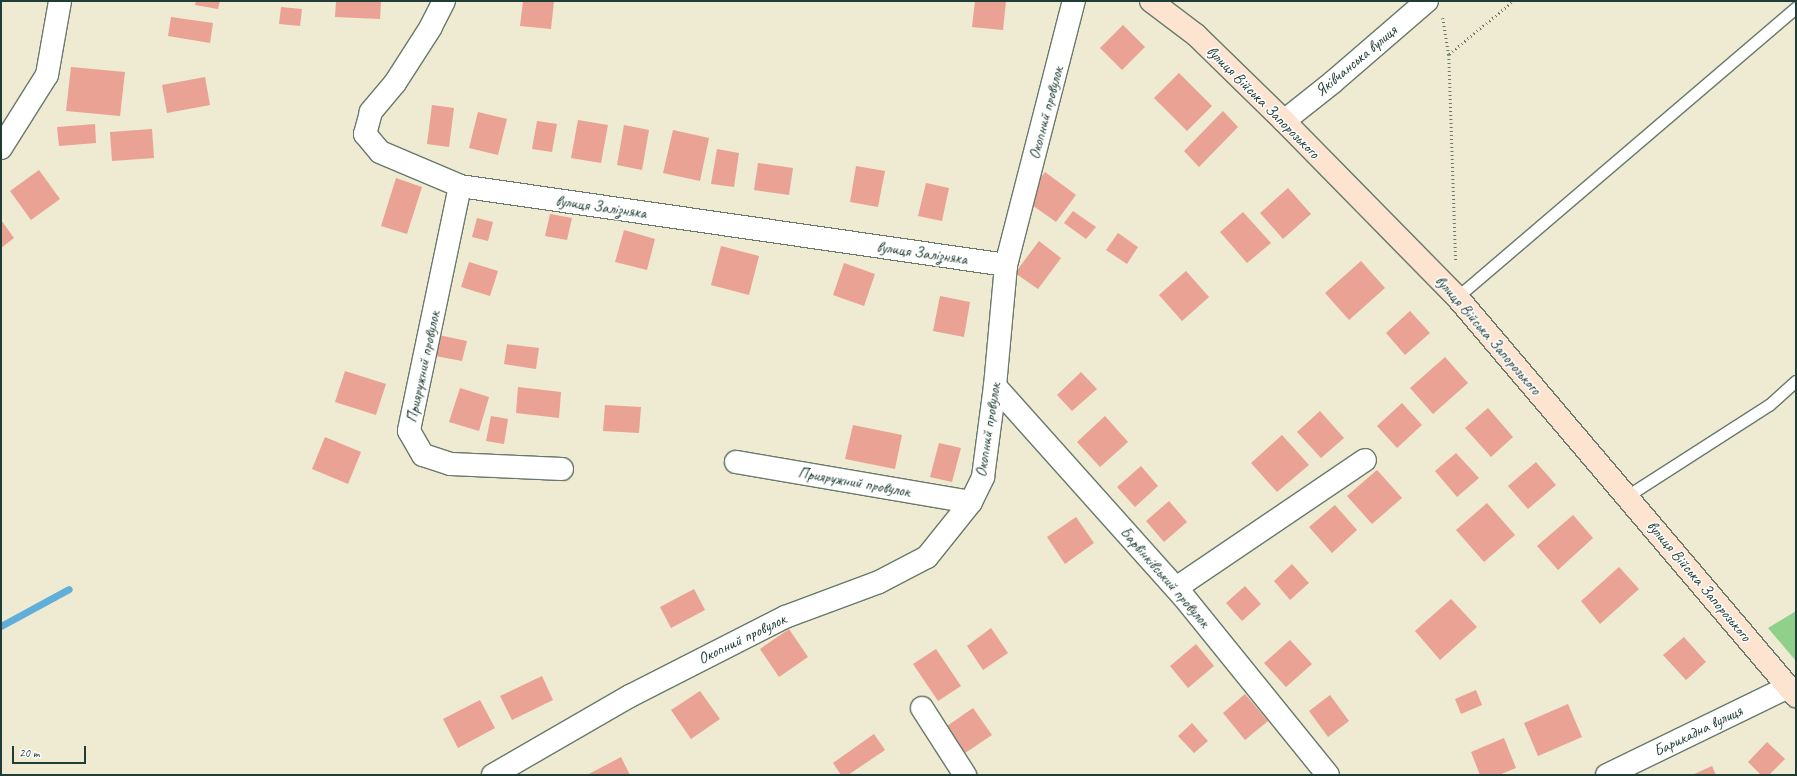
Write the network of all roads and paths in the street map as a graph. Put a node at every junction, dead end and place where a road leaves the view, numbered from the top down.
1 (60, 1) edge
2 (444, 1) edge
3 (1074, 1) edge
4 (1152, 1) edge
5 (1427, 1) edge
6 (1512, 1) edge
7 (1796, 7) edge
8 (1442, 16) dead end
9 (1449, 54) junction
10 (1284, 121) junction
11 (1, 148) edge
12 (460, 186) junction
13 (1006, 265) junction
14 (1457, 297) junction
15 (1796, 381) edge
16 (995, 386) junction
17 (1365, 460) dead end
18 (736, 462) dead end
19 (562, 469) dead end
20 (1627, 496) junction
21 (971, 502) junction
22 (1176, 588) junction
23 (1792, 692) edge
24 (922, 708) dead end
25 (493, 775) edge
26 (965, 775) edge
27 (1328, 775) edge
28 (1607, 775) edge

1 - 11 street
2 - 12 street, вулиця Залізняка
3 - 13 street, Окопний провулок
4 - 10 street, вулиця Війська Запорозького
5 - 10 street, Яківчанська вулиця
6 - 9 path
7 - 14 lane
8 - 9 path
9 - 14 path
10 - 14 street, вулиця Війська Запорозького
12 - 13 street, вулиця Залізняка
12 - 19 street, Прияружний провулок
13 - 16 street, Окопний провулок
14 - 20 street, вулиця Війська Запорозького
15 - 20 lane
16 - 21 street, Окопний провулок
16 - 22 street, Барвінківський провулок
17 - 22 street
18 - 21 street, Прияружний провулок
20 - 23 street, вулиця Війська Запорозького
21 - 25 street, Окопний провулок
22 - 27 street, Барвінківський провулок
23 - 28 street, Барикадна вулиця
24 - 26 street

